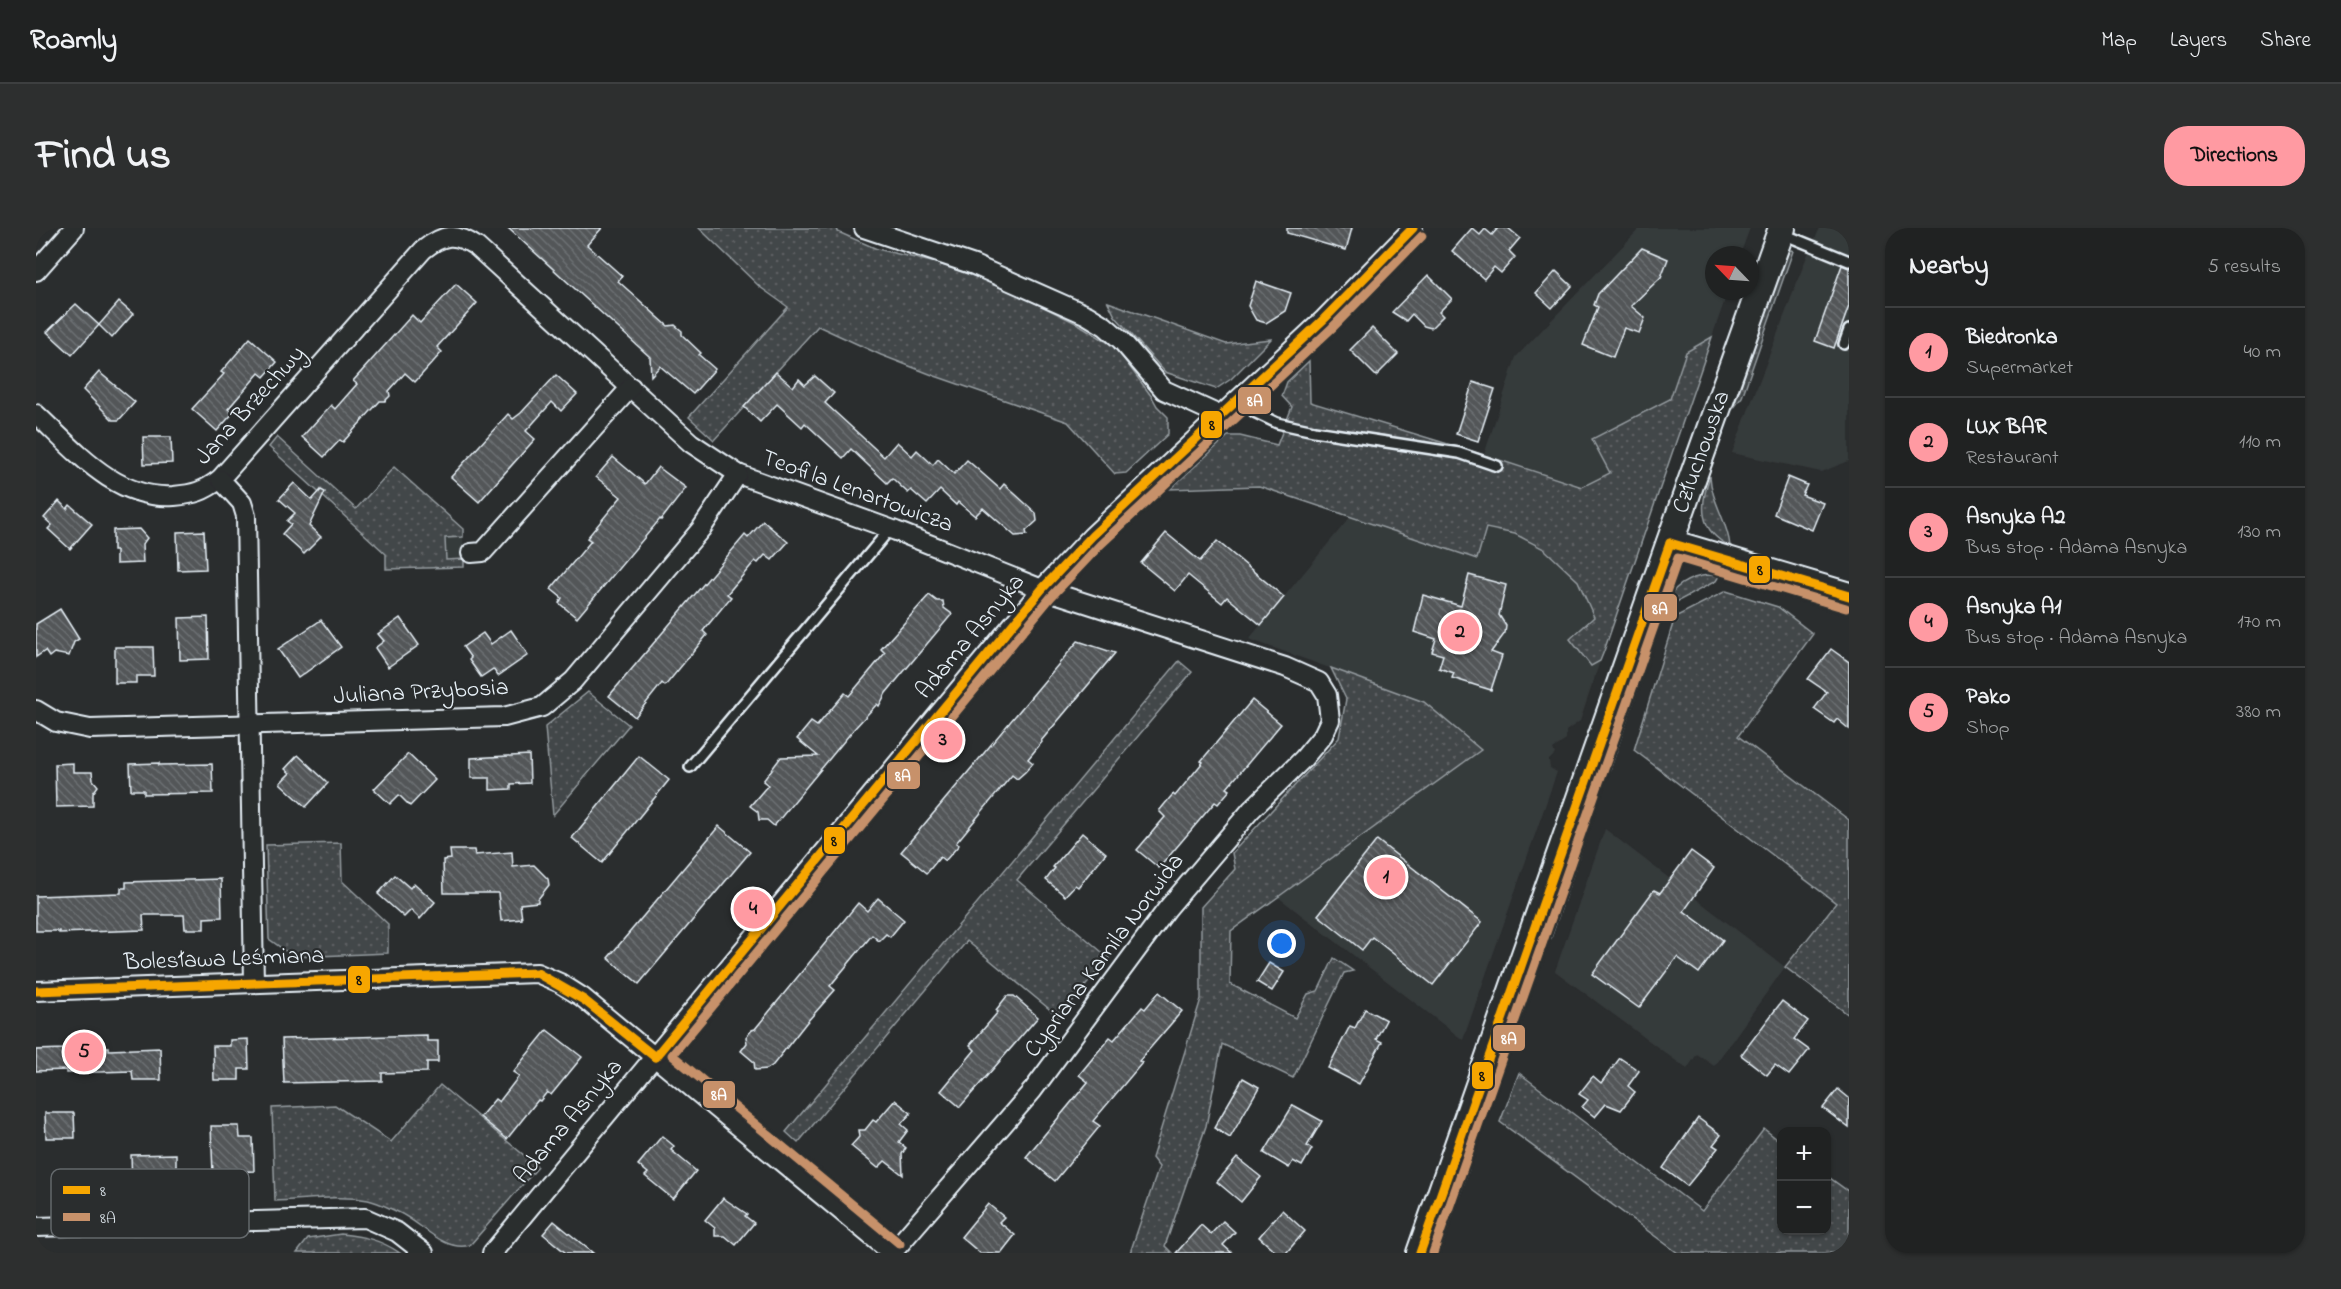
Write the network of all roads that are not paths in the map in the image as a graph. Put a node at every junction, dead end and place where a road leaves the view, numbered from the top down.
1 (74, 228) edge
2 (864, 228) edge
3 (1413, 228) edge
4 (1782, 230) edge
5 (444, 236) joint
6 (1849, 261) edge
7 (36, 271) edge
8 (1849, 330) edge
9 (1844, 344) dead end
10 (630, 387) junction
11 (1237, 399) junction
12 (36, 414) edge
13 (1220, 415) junction
14 (1497, 466) dead end
15 (738, 474) junction
16 (220, 479) junction
17 (890, 529) junction
18 (1670, 543) junction
19 (471, 553) dead end
20 (1042, 589) junction
21 (1849, 596) edge
22 (1319, 682) joint
23 (36, 710) edge
24 (248, 724) junction
25 (690, 767) dead end
26 (254, 983) junction
27 (36, 991) edge
28 (655, 1057) junction
29 (249, 1221) edge
30 (36, 1227) edge
31 (51, 1227) edge
32 (424, 1253) edge
33 (492, 1253) edge
34 (892, 1253) edge
35 (1420, 1253) edge

1 - 7 street
2 - 13 street
3 - 11 street, Adama Asnyka
4 - 6 lane
4 - 18 main road, Człuchowska
5 - 10 street, Teofila Lenartowicza
5 - 16 street, Jana Brzechwy
8 - 9 lane
10 - 15 street, Teofila Lenartowicza
10 - 19 street
11 - 13 street, Adama Asnyka
11 - 14 lane
12 - 16 street, Jana Brzechwy
13 - 20 street, Adama Asnyka
15 - 17 street, Teofila Lenartowicza
15 - 24 street, Juliana Przybosia
16 - 24 street
17 - 20 street, Teofila Lenartowicza
17 - 25 lane
18 - 21 main road
18 - 35 main road, Człuchowska
20 - 22 street, Teofila Lenartowicza
20 - 28 street, Adama Asnyka
22 - 34 street, Cypriana Kamila Norwida
23 - 24 street, Juliana Przybosia
24 - 26 street
26 - 27 street, Bolesława Leśmiana
26 - 28 street, Bolesława Leśmiana
28 - 33 street, Adama Asnyka
28 - 34 street, Bolesława Leśmiana
29 - 32 street
30 - 31 street

